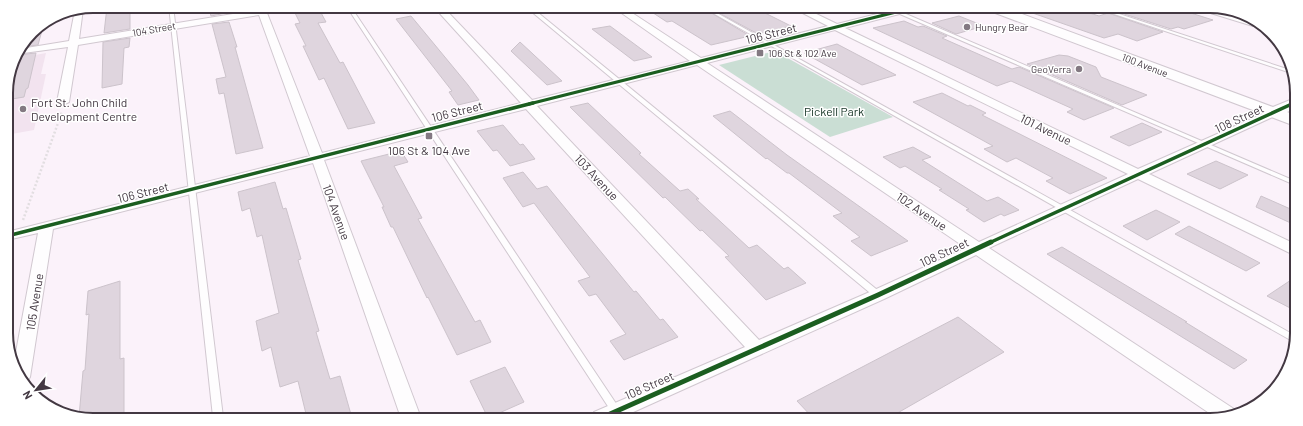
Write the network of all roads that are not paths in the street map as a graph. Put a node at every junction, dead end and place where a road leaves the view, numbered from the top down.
1 (172, 13) edge
2 (241, 13) edge
3 (263, 13) edge
4 (353, 13) edge
5 (444, 13) edge
6 (535, 13) edge
7 (626, 13) edge
8 (715, 13) edge
9 (807, 13) edge
10 (883, 13) edge
11 (900, 13) edge
12 (1007, 13) edge
13 (1113, 13) edge
14 (78, 15) edge
15 (1228, 15) edge
16 (1243, 20) edge
17 (174, 26) junction
18 (836, 27) junction
19 (73, 43) junction
20 (770, 44) junction
21 (25, 51) edge
22 (699, 62) junction
23 (1287, 71) edge
24 (618, 82) junction
25 (63, 102) road end
26 (529, 104) junction
27 (1290, 105) edge
28 (1273, 113) junction
29 (1290, 119) edge
30 (430, 128) junction
31 (1205, 144) junction
32 (317, 157) junction
33 (1140, 174) junction
34 (1290, 181) edge
35 (193, 189) junction
36 (1062, 208) junction
37 (46, 226) junction
38 (13, 235) edge
39 (977, 248) junction
40 (1290, 248) edge
41 (878, 294) junction
42 (1290, 337) edge
43 (756, 348) junction
44 (22, 370) edge
45 (616, 412) joint
46 (1223, 412) edge
47 (218, 413) edge
48 (409, 413) edge

1 - 17 lane
2 - 17 street, 104 Street
3 - 32 street, 104 Avenue
4 - 30 lane
5 - 26 street, 103 Avenue
6 - 24 lane
7 - 22 street, 102 Avenue
8 - 20 lane
9 - 18 street, 101 Avenue
10 - 18 street, 106 Street
11 - 31 lane
12 - 28 main road, 100 Avenue
13 - 23 lane
14 - 19 street
15 - 16 street
17 - 19 street, 104 Street
17 - 35 lane
18 - 20 street, 106 Street
18 - 33 street, 101 Avenue
19 - 21 street, 104 Street
19 - 25 street
20 - 22 street, 106 Street
20 - 36 lane
22 - 24 street, 106 Street
22 - 39 street, 102 Avenue
24 - 26 street, 106 Street
24 - 41 lane
26 - 30 street, 106 Street
26 - 43 street, 103 Avenue
27 - 28 main road, 108 Street
28 - 29 main road, 100 Avenue
28 - 31 street, 108 Street
30 - 32 street, 106 Street
30 - 45 lane
31 - 33 street, 108 Street
31 - 34 lane
32 - 35 street, 106 Street
32 - 48 street, 104 Avenue
33 - 36 street, 108 Street
33 - 40 street, 101 Avenue
35 - 37 street, 106 Street
35 - 47 lane
36 - 39 street, 108 Street
36 - 42 lane
37 - 38 street, 106 Street
37 - 44 street, 105 Avenue
39 - 41 street, 108 Street
39 - 46 street, 102 Avenue
41 - 43 street, 108 Street
43 - 45 street, 108 Street

